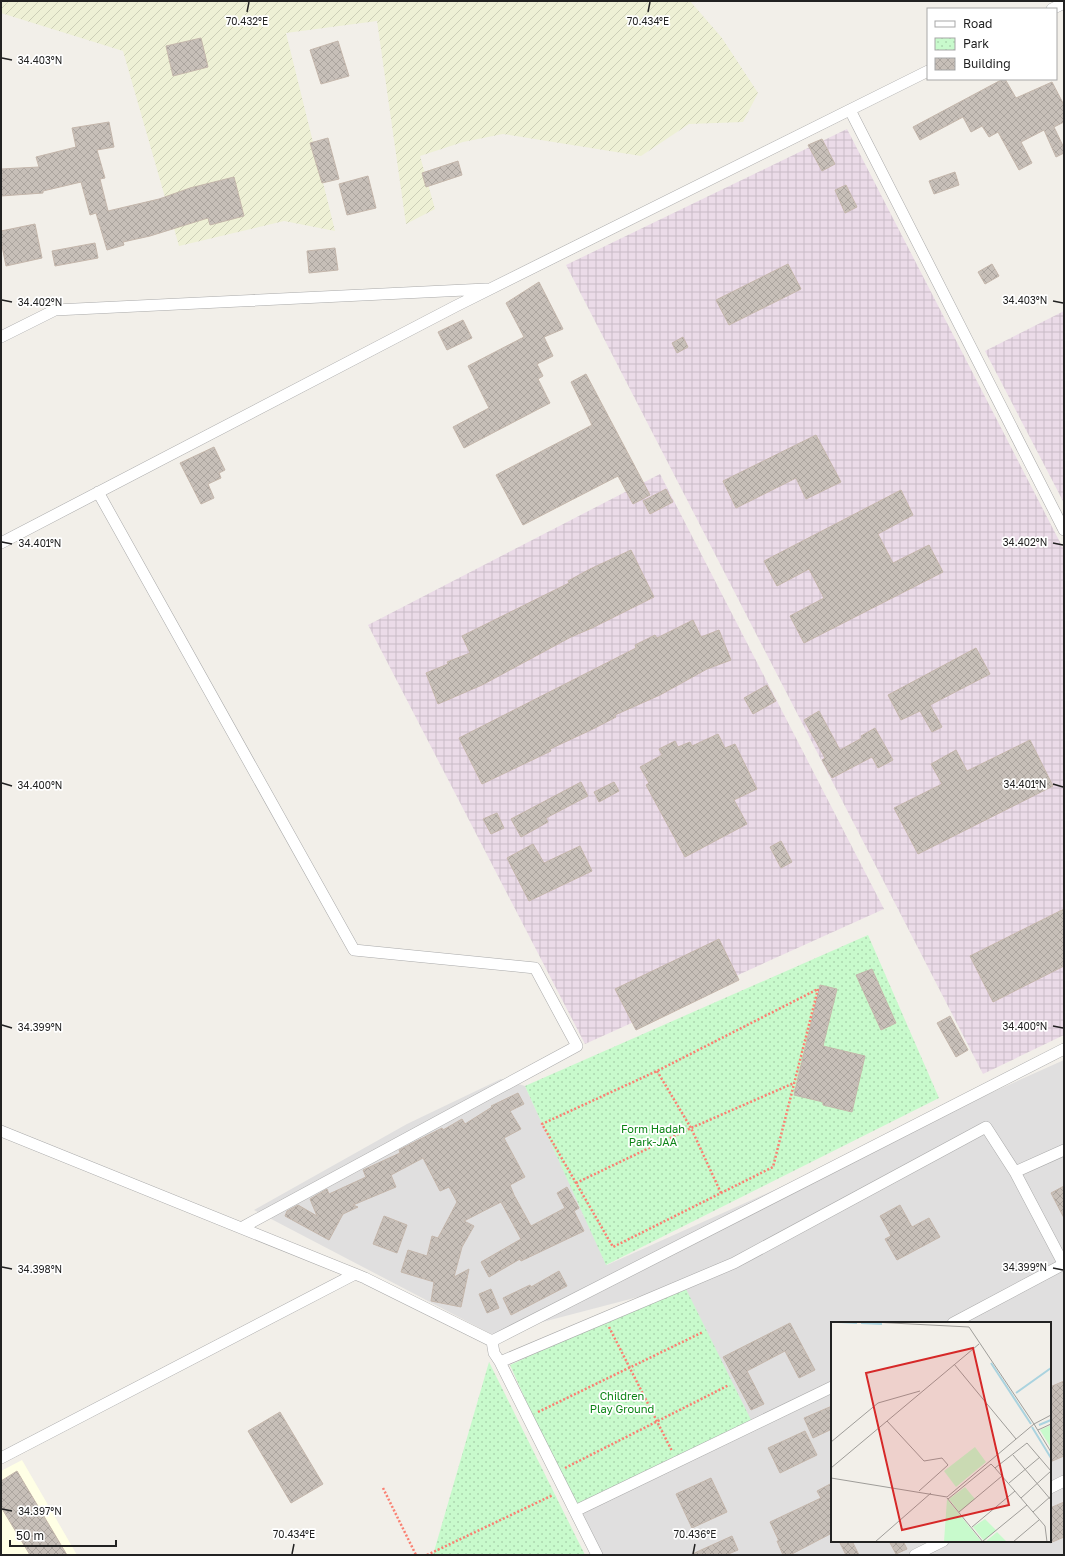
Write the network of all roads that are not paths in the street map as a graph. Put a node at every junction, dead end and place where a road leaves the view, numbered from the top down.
1 (1064, 3) edge
2 (1054, 8) edge
3 (927, 72) edge
4 (850, 110) junction
5 (491, 289) junction
6 (1, 337) edge
7 (98, 492) junction
8 (1064, 530) edge
9 (1, 543) edge
10 (1064, 1049) edge
11 (1, 1131) edge
12 (1064, 1150) edge
13 (1015, 1172) junction
14 (241, 1228) junction
15 (1064, 1265) edge
16 (355, 1274) junction
17 (955, 1322) edge
18 (492, 1341) junction
19 (500, 1362) junction
20 (831, 1387) edge
21 (1, 1458) edge
22 (1064, 1481) edge
23 (1051, 1488) edge
24 (575, 1511) junction
25 (941, 1542) edge
26 (597, 1555) edge
27 (915, 1555) edge

1 - 2 street
3 - 4 street
4 - 5 street
4 - 8 street
5 - 6 street
5 - 7 street
7 - 9 street
7 - 14 street
10 - 18 street
11 - 14 street
12 - 13 street
13 - 15 street
13 - 19 street
14 - 16 street
15 - 17 street
16 - 18 street
16 - 21 street
18 - 19 street
19 - 24 street
20 - 24 street
22 - 23 street
24 - 26 street
25 - 27 street

